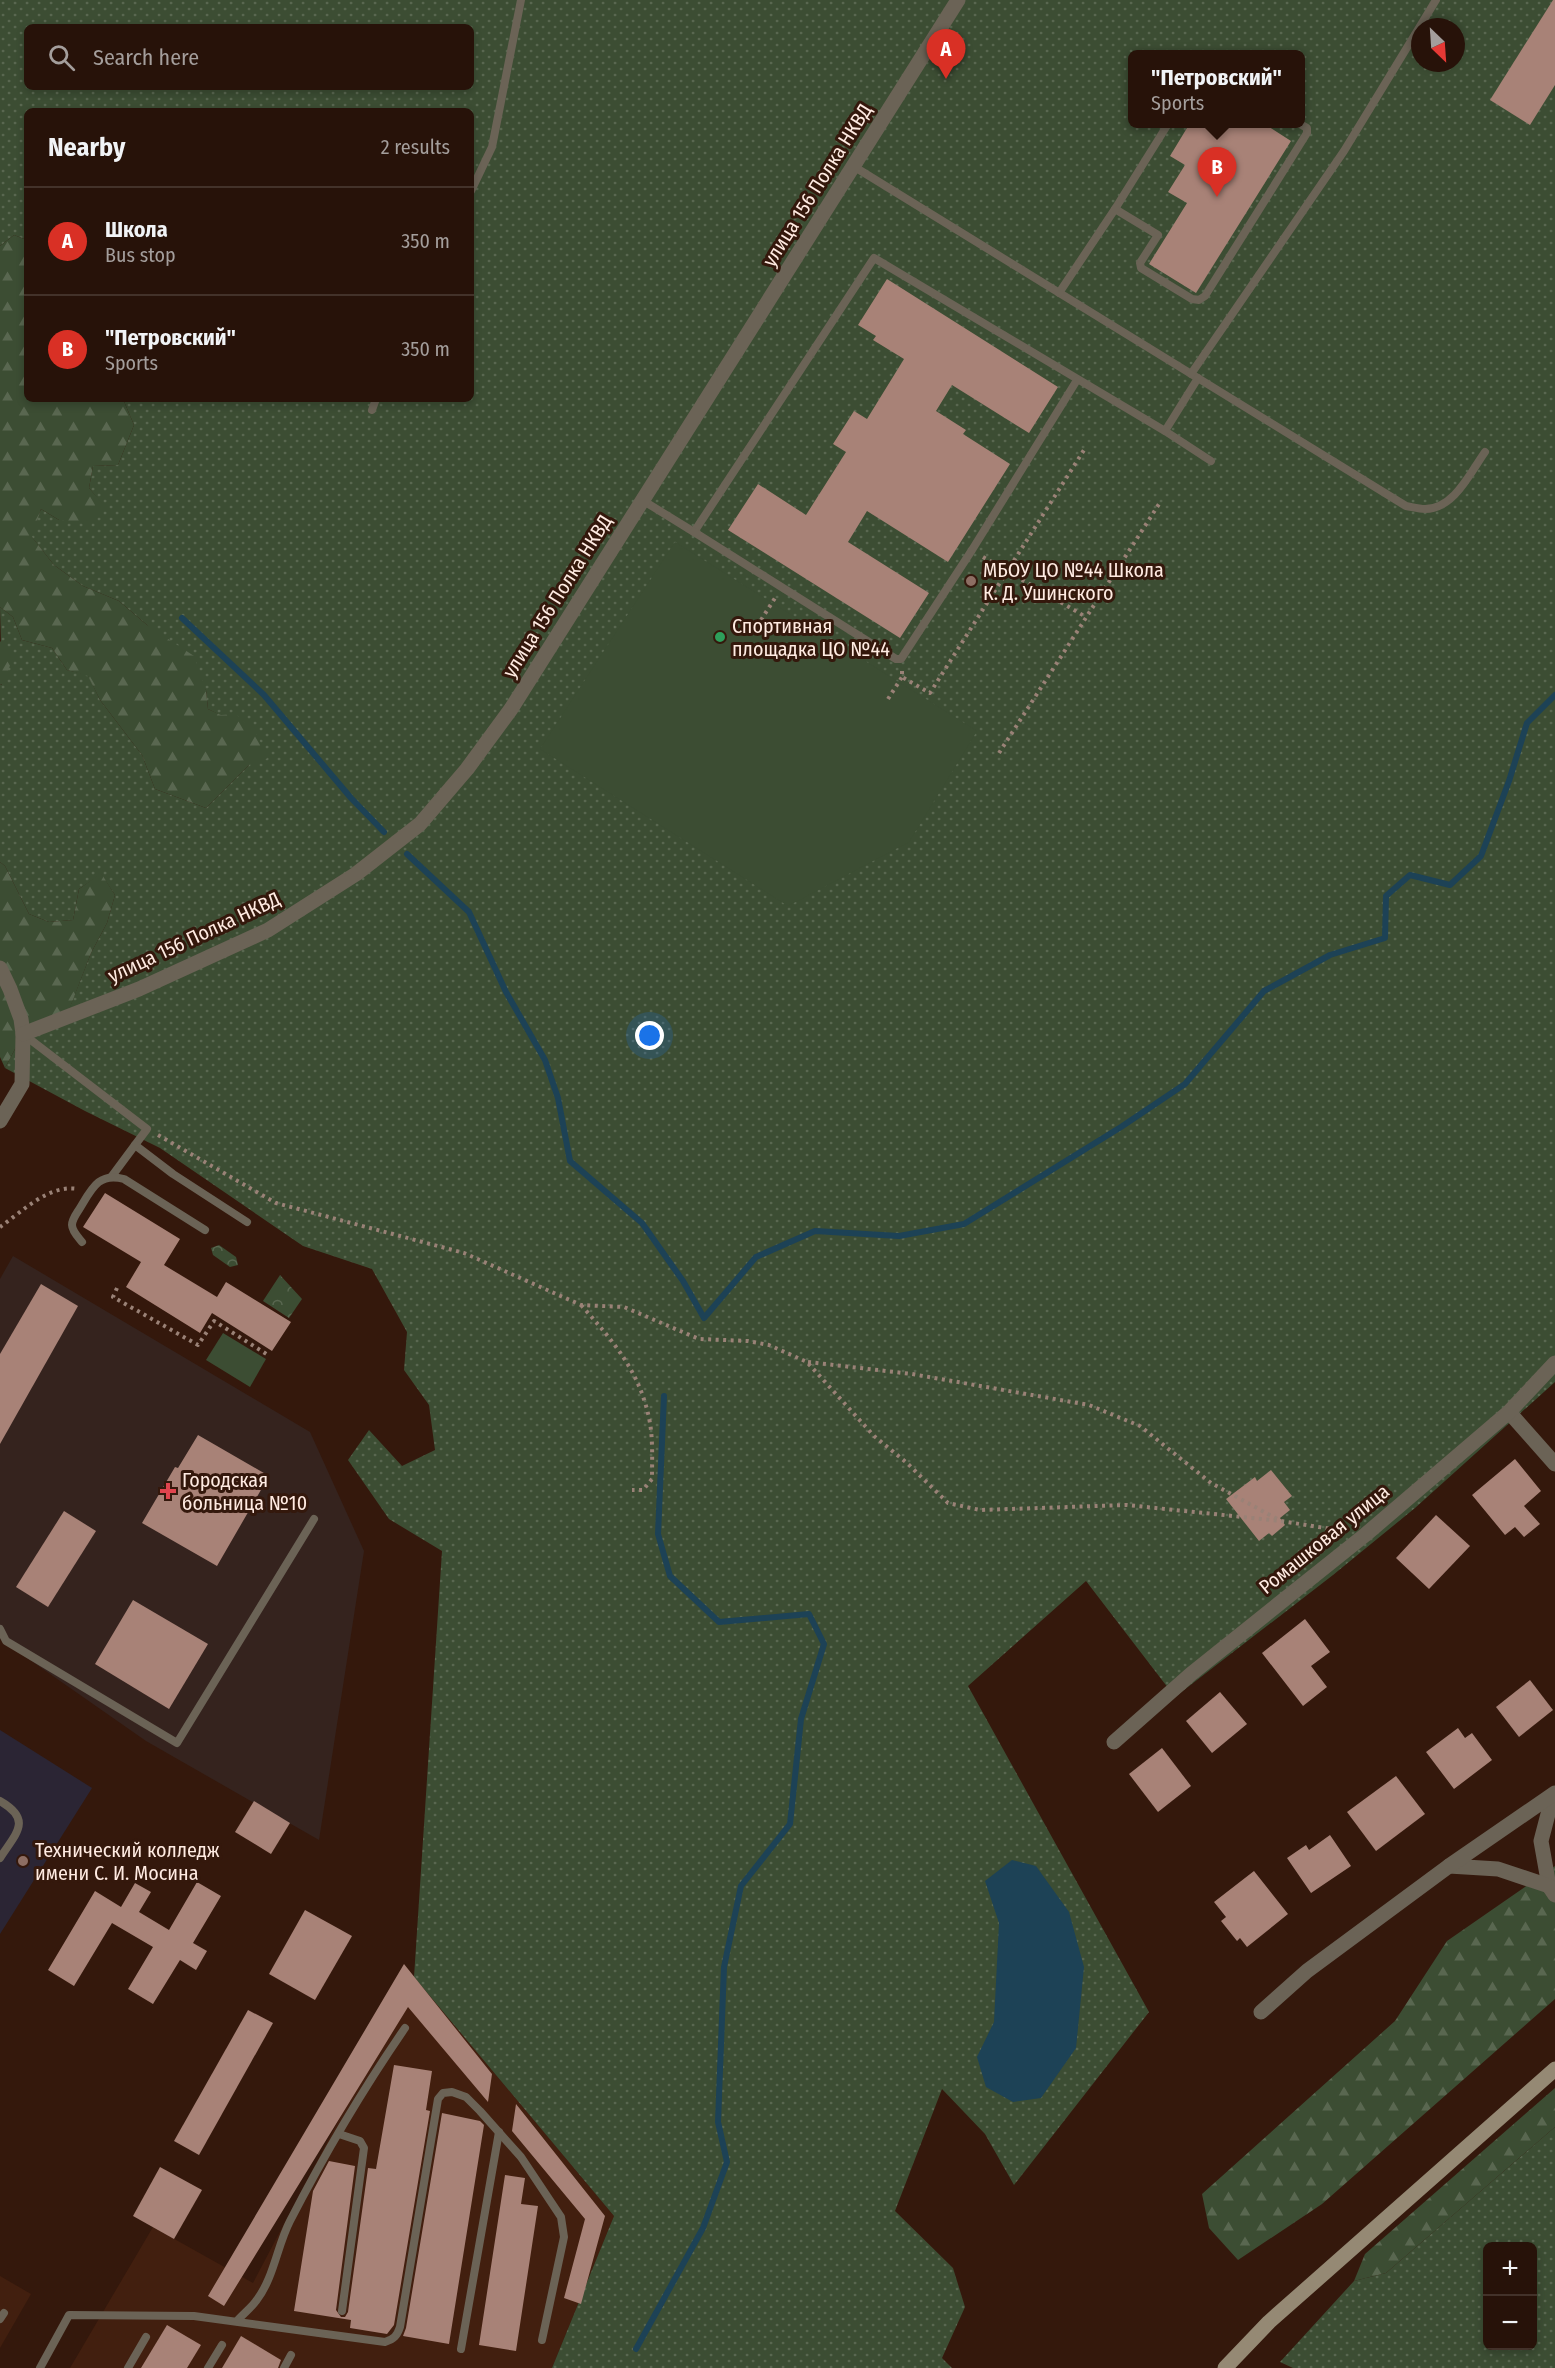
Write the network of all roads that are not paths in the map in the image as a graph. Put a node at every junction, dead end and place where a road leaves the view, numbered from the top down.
1 (521, 0) edge
2 (958, 0) edge
3 (1436, 0) edge
4 (1305, 127) edge
5 (1165, 128) edge
6 (854, 166) junction
7 (474, 185) edge
8 (1115, 209) junction
9 (1059, 292) junction
10 (1195, 376) junction
11 (1077, 380) junction
12 (375, 402) edge
13 (372, 410) dead end
14 (1165, 431) junction
15 (1485, 452) dead end
16 (1211, 461) dead end
17 (642, 500) junction
18 (694, 532) junction
19 (0, 968) edge
20 (23, 1034) junction
21 (0, 1121) edge
22 (135, 1145) junction
23 (112, 1176) junction
24 (248, 1222) dead end
25 (205, 1230) dead end
26 (82, 1242) dead end
27 (1555, 1363) edge
28 (1509, 1412) junction
29 (1555, 1464) edge
30 (314, 1519) dead end
31 (0, 1629) edge
32 (1114, 1742) dead end
33 (1554, 1794) edge
34 (0, 1801) edge
35 (0, 1858) edge
36 (1449, 1866) junction
37 (1552, 1890) edge
38 (1261, 2012) dead end
39 (405, 2028) dead end
40 (1555, 2069) edge
41 (499, 2132) junction
42 (339, 2134) junction
43 (342, 2312) dead end
44 (237, 2321) junction
45 (146, 2337) dead end
46 (542, 2340) dead end
47 (222, 2345) dead end
48 (461, 2349) dead end
49 (291, 2355) dead end
50 (40, 2368) edge
51 (128, 2368) edge
52 (208, 2368) edge
53 (284, 2368) edge
54 (1225, 2368) edge

1 - 7 lane
2 - 6 street, улица 156 Полка НКВД
3 - 10 lane
4 - 8 lane
5 - 8 lane
6 - 9 lane
6 - 17 street, улица 156 Полка НКВД
8 - 9 lane
9 - 10 lane
10 - 14 lane
10 - 15 lane
11 - 14 lane
11 - 18 lane
11 - 18 lane
12 - 13 lane
14 - 16 lane
17 - 18 lane
17 - 20 street, улица 156 Полка НКВД
19 - 20 street
20 - 21 street
20 - 22 lane
22 - 23 lane
22 - 24 lane
23 - 25 lane
23 - 26 lane
27 - 28 street, Ромашковая улица
28 - 29 street
28 - 32 street, Ромашковая улица
30 - 31 lane
33 - 36 street
33 - 37 street
34 - 35 lane
36 - 37 street
36 - 38 street
39 - 42 lane
40 - 54 main road
41 - 44 lane
41 - 46 lane
41 - 48 lane
42 - 43 lane
42 - 44 lane
44 - 50 lane
45 - 51 lane
47 - 52 lane
49 - 53 lane

